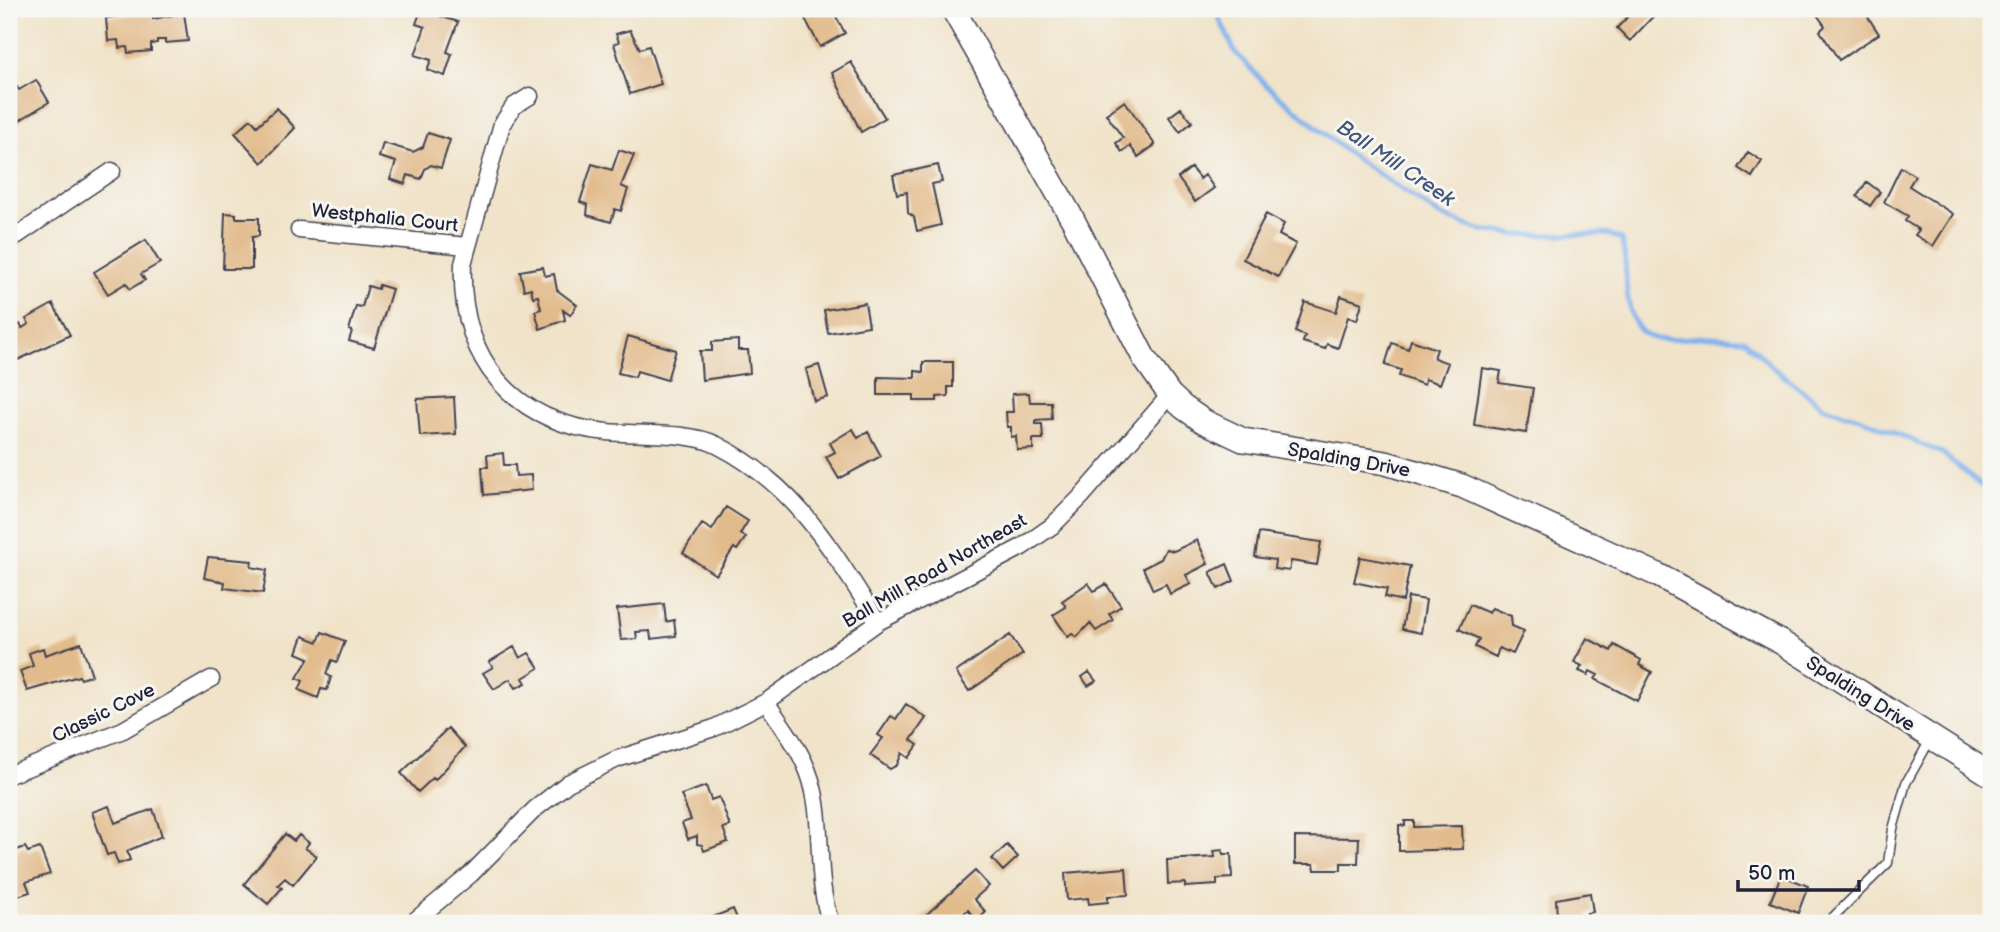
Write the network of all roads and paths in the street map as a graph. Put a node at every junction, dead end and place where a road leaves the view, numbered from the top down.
1 (953, 9) edge
2 (530, 96) dead end
3 (112, 171) dead end
4 (299, 230) dead end
5 (9, 241) edge
6 (467, 246) junction
7 (1170, 395) junction
8 (878, 622) junction
9 (211, 679) dead end
10 (765, 702) junction
11 (1931, 737) junction
12 (9, 775) edge
13 (1991, 775) edge
14 (412, 923) edge
15 (831, 923) edge
16 (1827, 923) edge

1 - 7 street, Spalding Drive
2 - 6 street
3 - 5 street
4 - 6 street, Westphalia Court
6 - 8 street
7 - 8 street, Ball Mill Road Northeast
7 - 11 street, Spalding Drive
8 - 10 street, Ball Mill Road Northeast
9 - 12 street, Classic Cove
10 - 14 street, Ball Mill Road Northeast
10 - 15 street
11 - 13 street, Spalding Drive
11 - 16 lane

